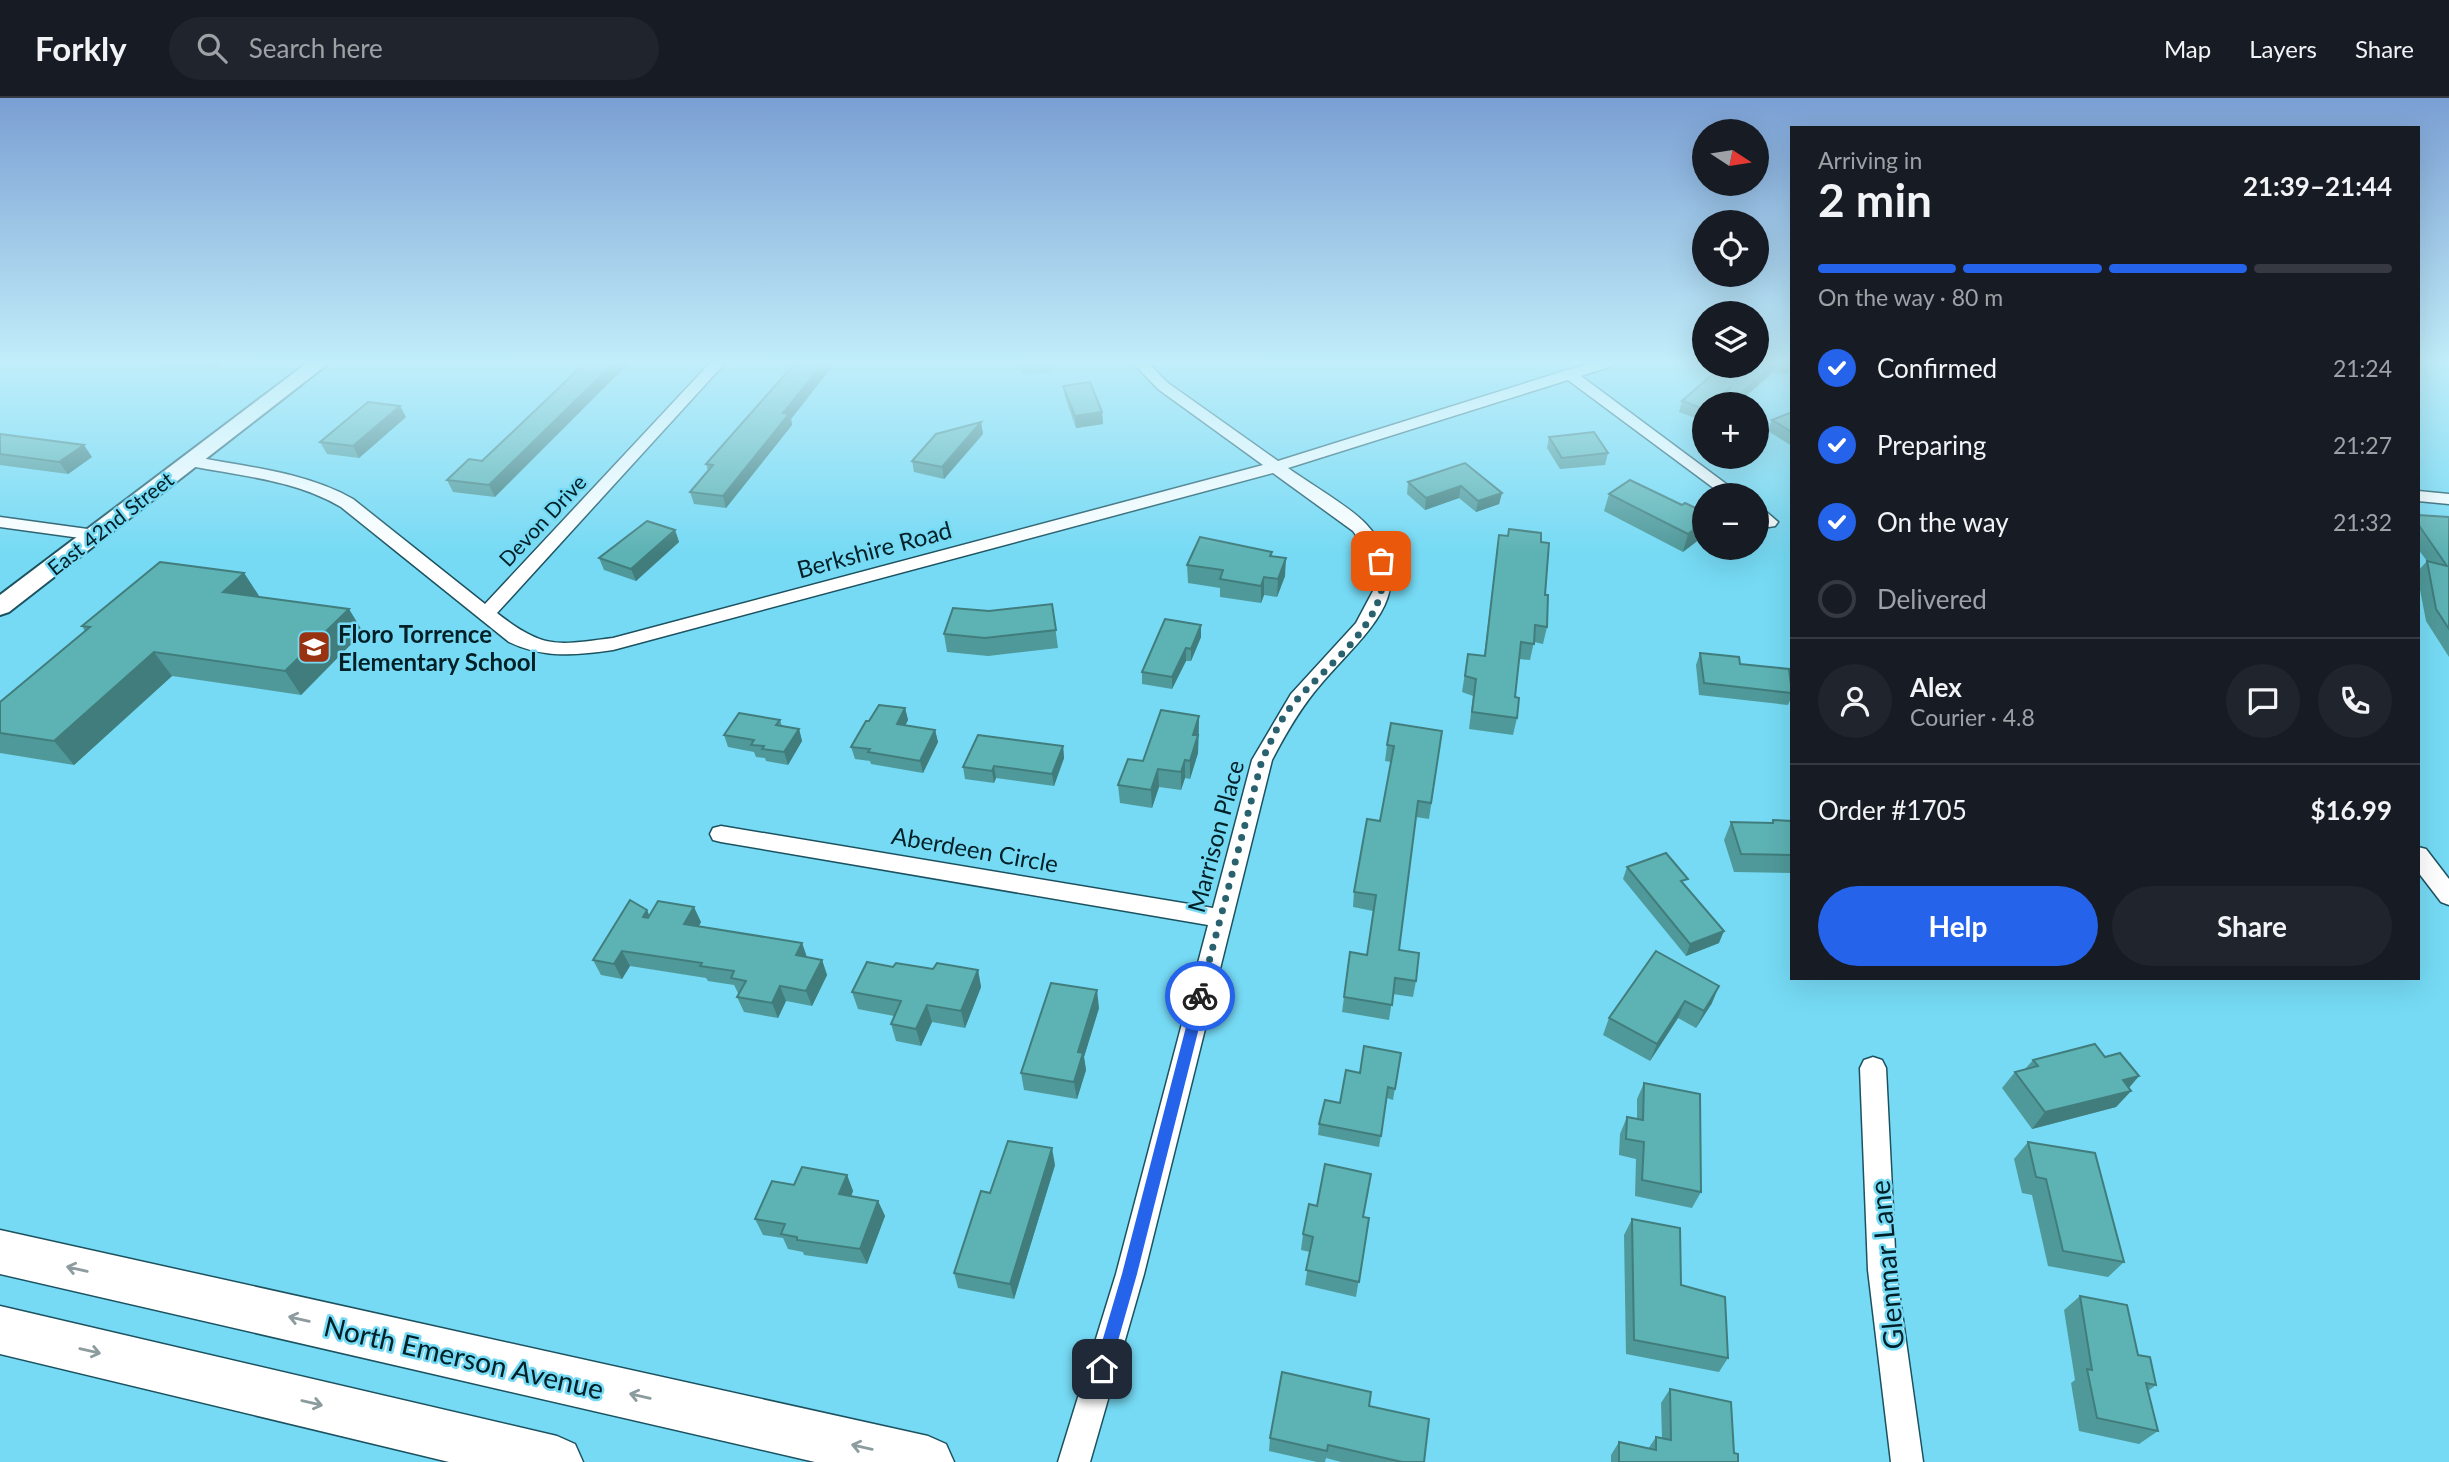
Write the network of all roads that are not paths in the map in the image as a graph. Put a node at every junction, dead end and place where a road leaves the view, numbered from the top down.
1 (235, 427) edge
2 (659, 427) edge
3 (1220, 427) edge
4 (1403, 427) edge
5 (1640, 427) edge
6 (190, 461) junction
7 (1276, 467) junction
8 (1717, 483) edge
9 (2420, 496) edge
10 (2449, 499) edge
11 (0, 522) edge
12 (95, 535) junction
13 (0, 607) edge
14 (485, 615) junction
15 (721, 834) dead end
16 (2420, 858) edge
17 (2449, 896) edge
18 (1220, 918) junction
19 (1873, 1068) dead end
20 (0, 1252) edge
21 (0, 1329) edge
22 (557, 1462) edge
23 (928, 1462) edge
24 (1074, 1462) edge
25 (1907, 1462) edge

1 - 6 street, East 42nd Street
2 - 14 street, Devon Drive
3 - 7 street, Marrison Place
4 - 7 street, Berkshire Road
5 - 8 street
6 - 12 street, East 42nd Street
6 - 14 street, Berkshire Road
7 - 14 street, Berkshire Road
7 - 18 street, Marrison Place
9 - 10 street
11 - 12 street
12 - 13 street, East 42nd Street
15 - 18 street, Aberdeen Circle
16 - 17 street
18 - 24 street, Marrison Place
19 - 25 street, Glenmar Lane
23 -> 20 main road, North Emerson Avenue
21 -> 22 main road

